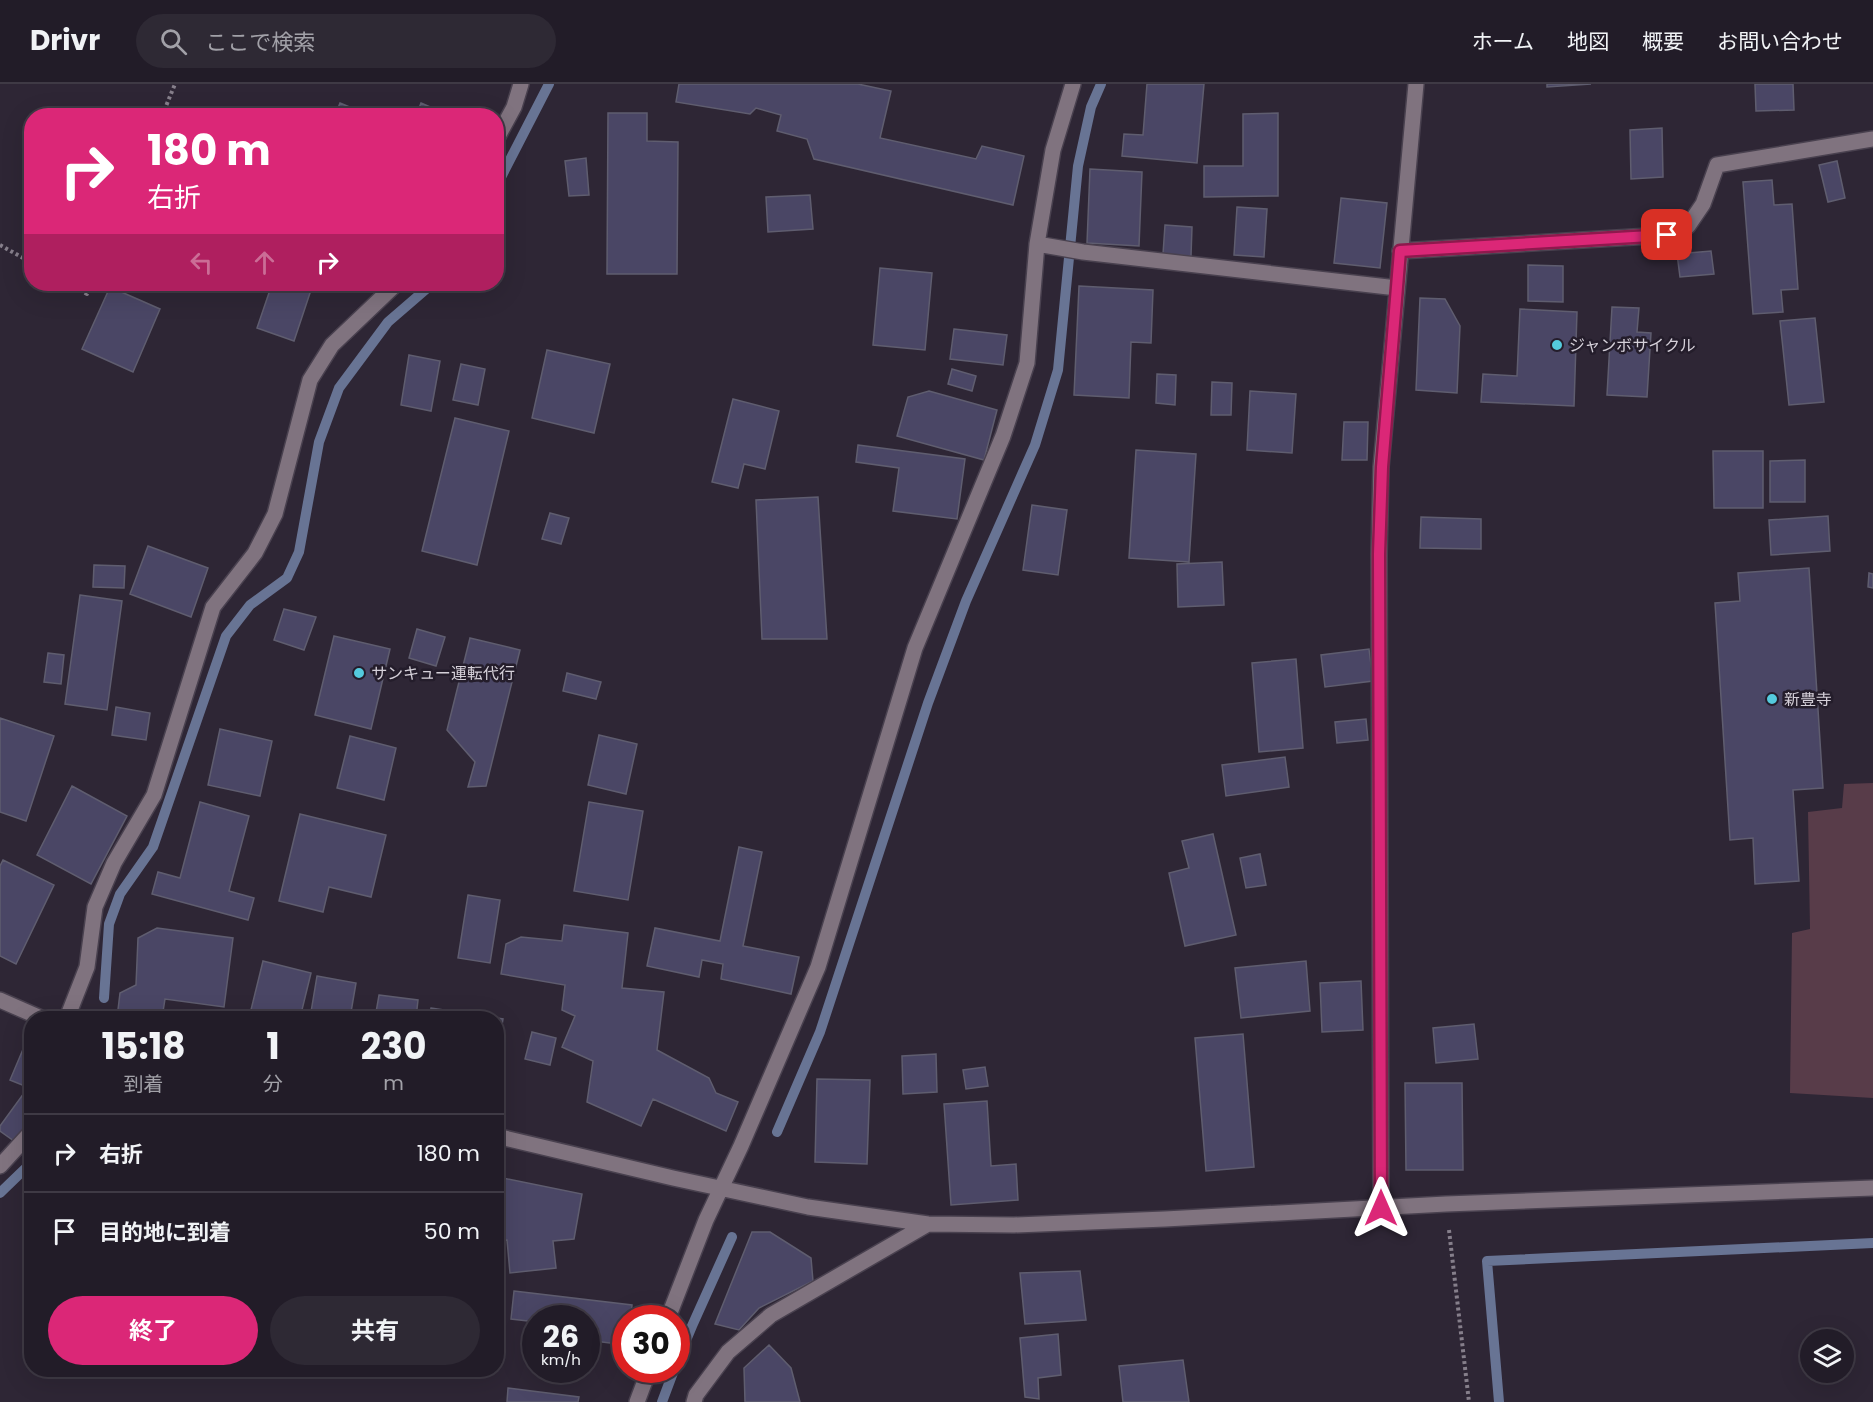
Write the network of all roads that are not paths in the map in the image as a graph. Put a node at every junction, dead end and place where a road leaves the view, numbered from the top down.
1 (521, 84) edge
2 (1073, 84) edge
3 (1416, 84) edge
4 (504, 125) edge
5 (1873, 139) edge
6 (1037, 244) junction
7 (1400, 251) junction
8 (1397, 288) junction
9 (389, 291) edge
10 (0, 1000) edge
11 (25, 1011) edge
12 (70, 1011) edge
13 (504, 1138) edge
14 (24, 1140) edge
15 (0, 1166) edge
16 (722, 1188) junction
17 (1873, 1188) edge
18 (1381, 1208) junction
19 (927, 1224) junction
20 (673, 1305) edge
21 (644, 1383) edge
22 (637, 1402) edge
23 (694, 1402) edge

1 - 4 street
2 - 6 street
3 - 7 street
5 - 7 street
6 - 8 street
6 - 16 street
7 - 8 street
8 - 18 street
9 - 12 street
10 - 11 street
13 - 16 street
14 - 15 street
16 - 19 street
16 - 20 street
17 - 18 street
18 - 19 street
19 - 23 street
21 - 22 street

